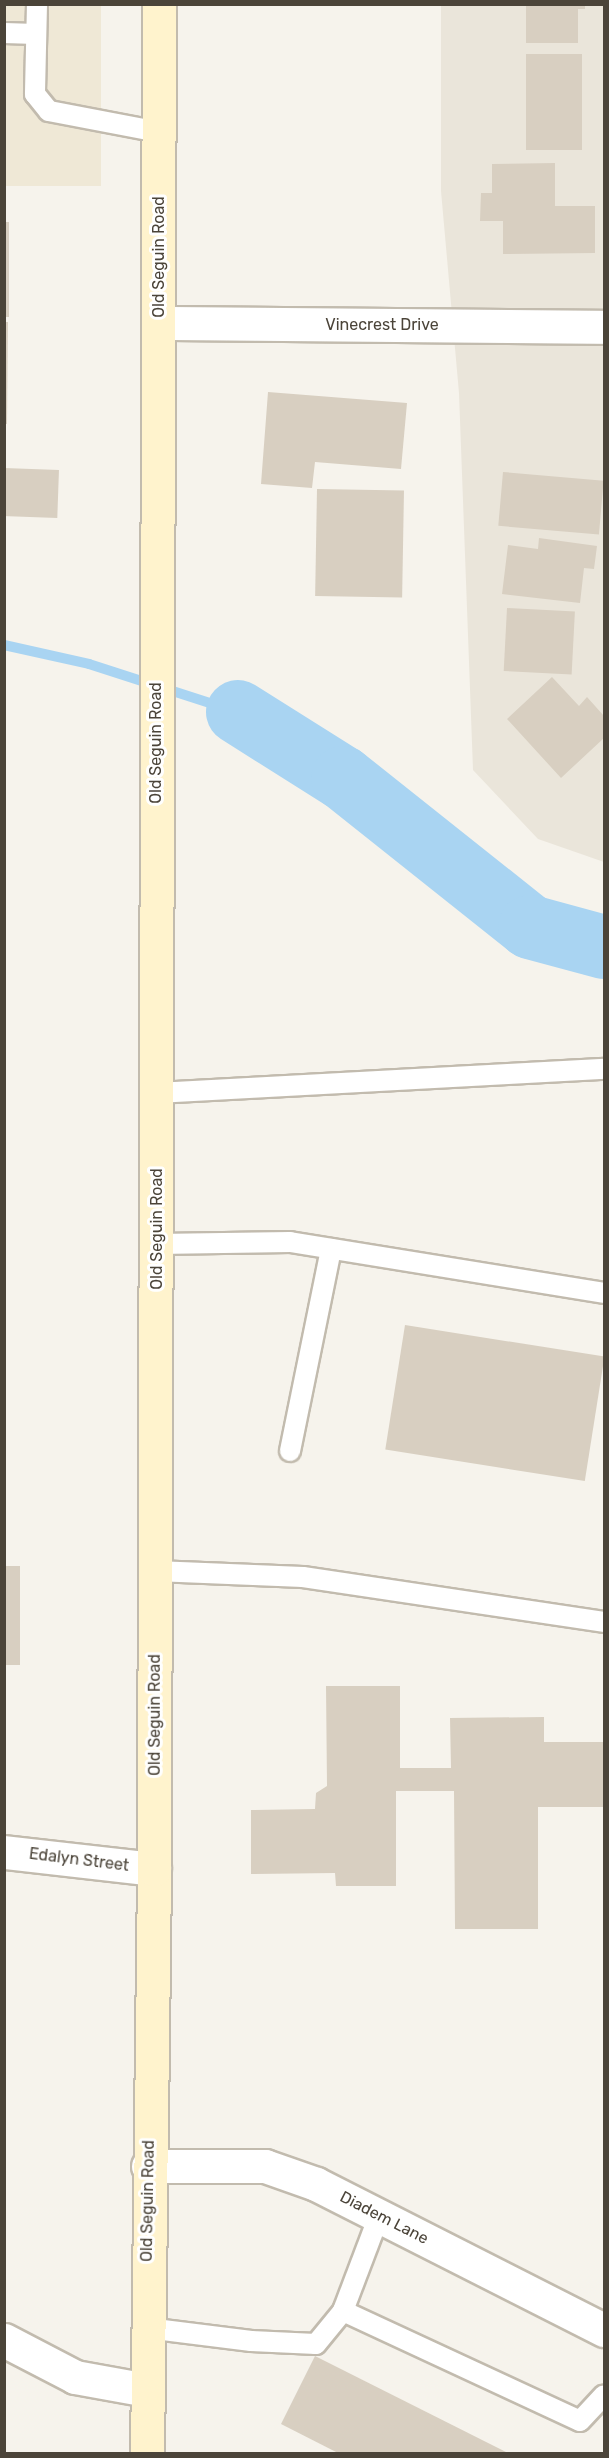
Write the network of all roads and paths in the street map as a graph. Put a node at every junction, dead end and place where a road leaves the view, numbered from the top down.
1 (37, 4) edge
2 (159, 4) edge
3 (4, 33) edge
4 (36, 34) junction
5 (159, 132) junction
6 (159, 323) junction
7 (604, 327) edge
8 (604, 1069) edge
9 (158, 1093) junction
10 (157, 1244) junction
11 (331, 1249) junction
12 (604, 1293) edge
13 (290, 1451) dead end
14 (155, 1571) junction
15 (604, 1622) edge
16 (4, 1852) edge
17 (154, 1869) junction
18 (148, 2166) junction
19 (379, 2216) junction
20 (343, 2312) junction
21 (147, 2328) junction
22 (604, 2331) edge
23 (4, 2340) edge
24 (147, 2390) junction
25 (604, 2395) edge
26 (152, 2451) edge

1 - 4 lane
2 - 5 street, Old Seguin Road
3 - 4 lane
4 - 5 lane
5 - 6 street, Old Seguin Road
6 - 7 street, Vinecrest Drive
6 - 9 street, Old Seguin Road
8 - 9 lane
9 - 10 street, Old Seguin Road
10 - 11 lane
10 - 14 street, Old Seguin Road
11 - 12 lane
11 - 13 lane
14 - 15 lane
14 - 17 street, Old Seguin Road
16 - 17 street, Edalyn Street
17 - 18 street, Old Seguin Road
18 - 19 street, Diadem Lane
18 - 21 street, Old Seguin Road
19 - 20 lane
19 - 22 street, Diadem Lane
20 - 21 lane
20 - 25 lane
21 - 24 street, Old Seguin Road
23 - 24 street
24 - 26 street, Old Seguin Road

